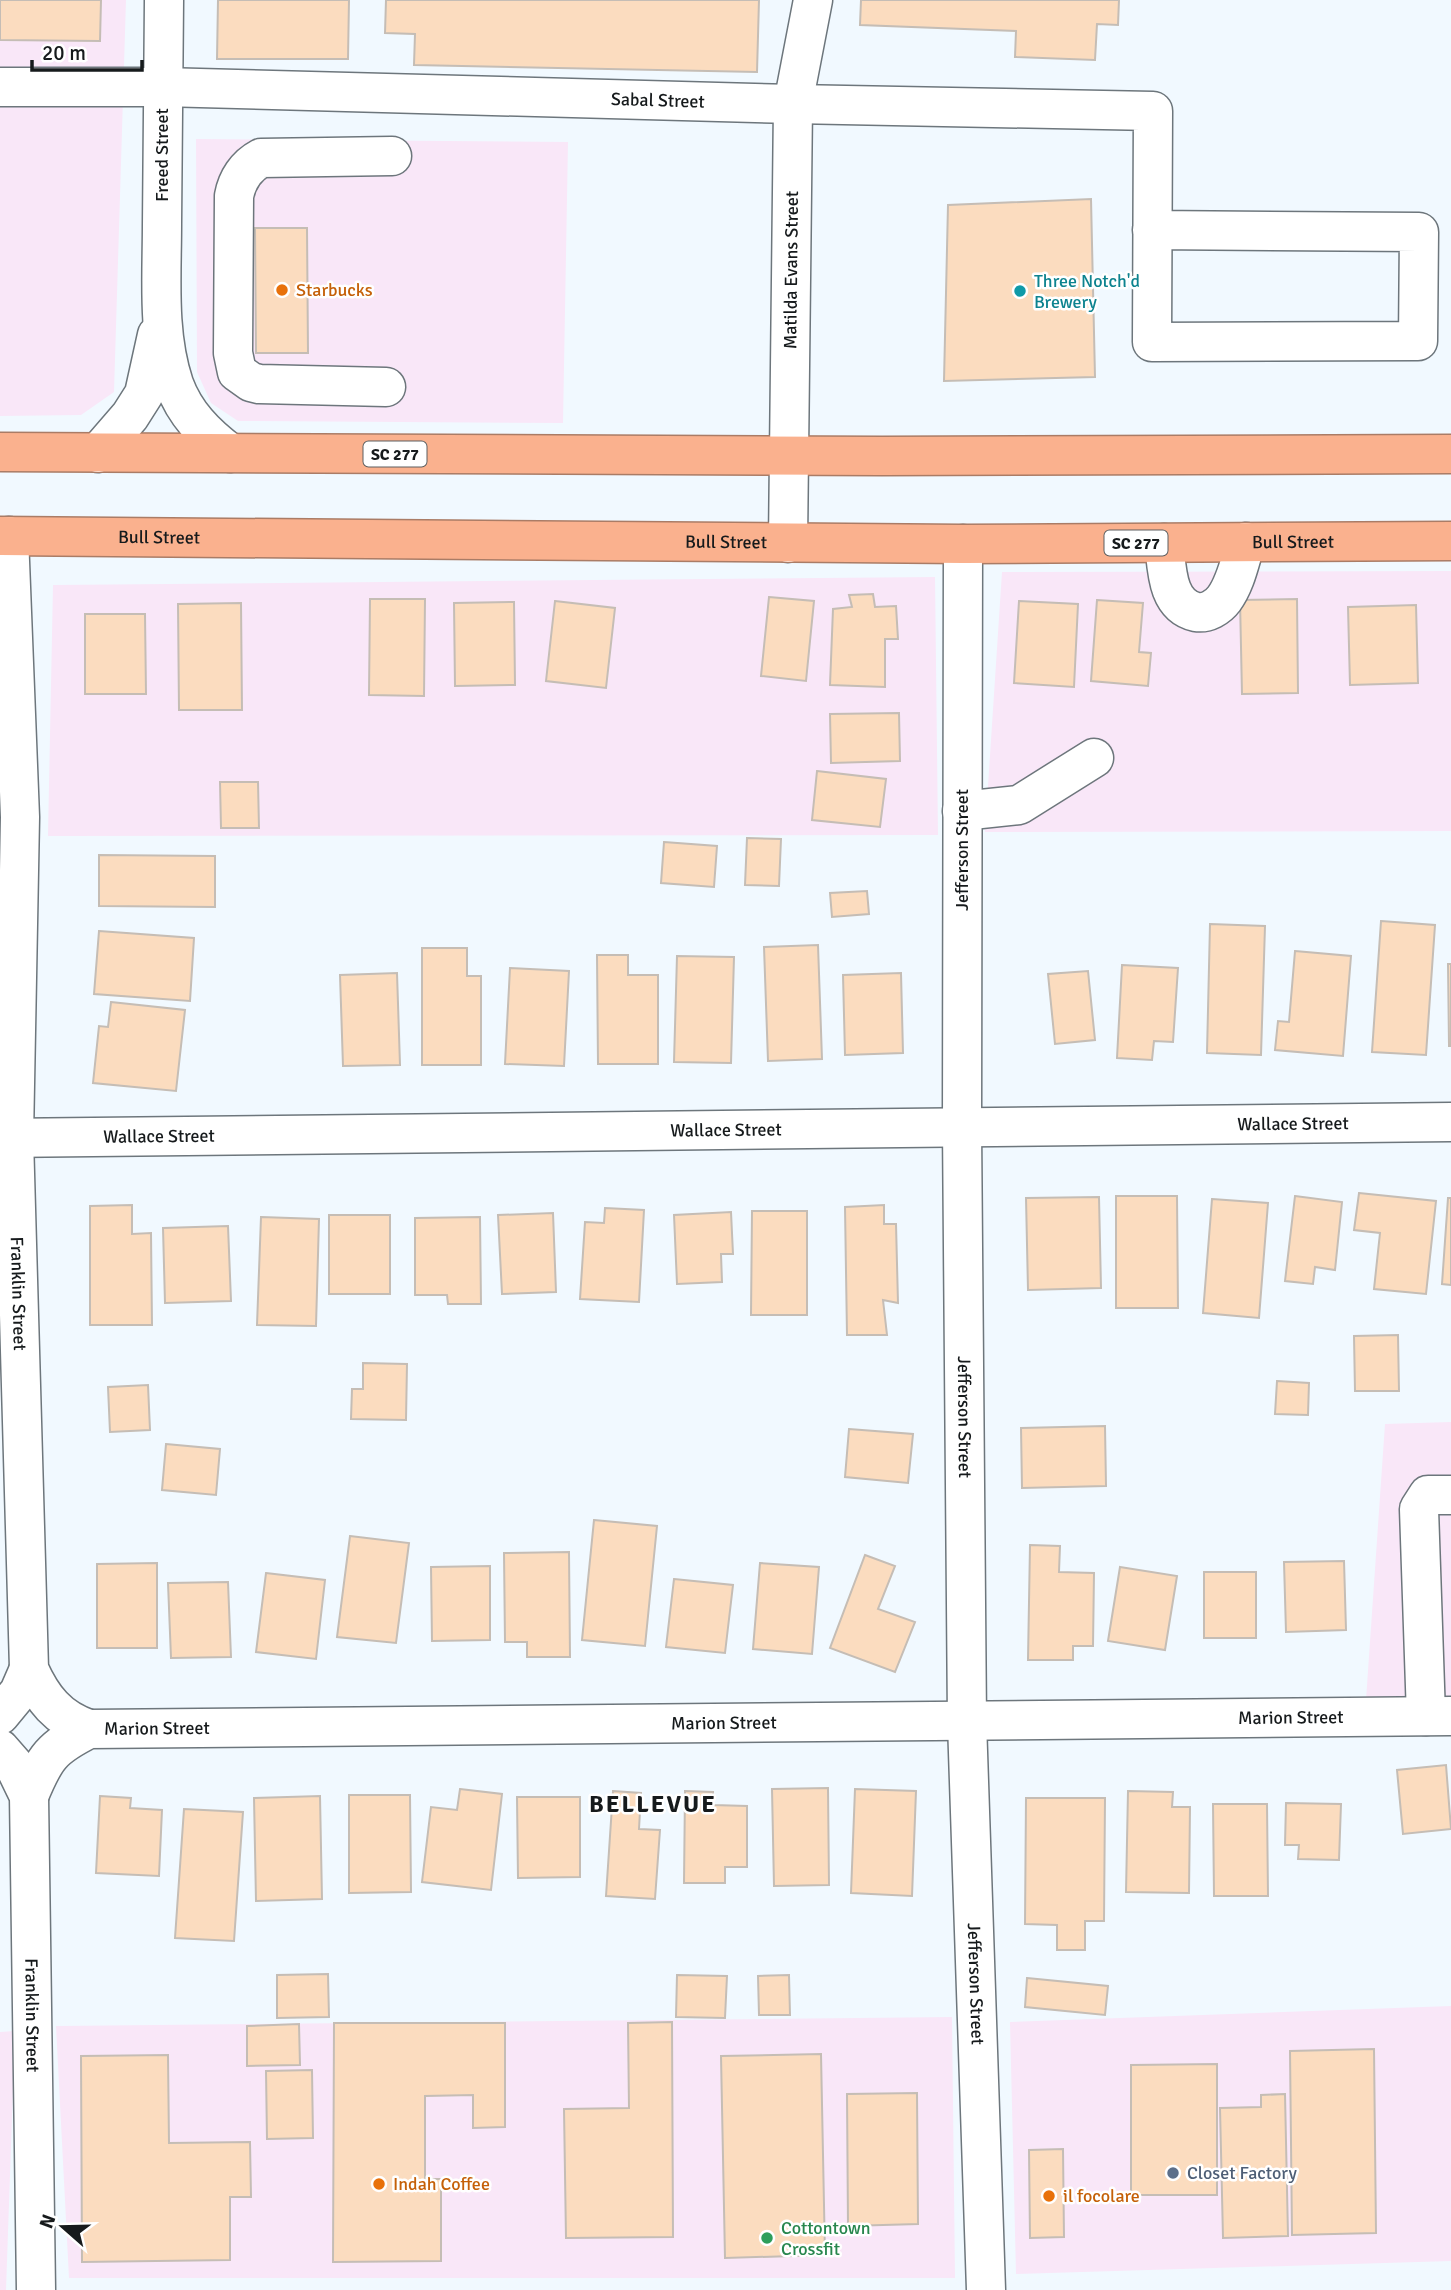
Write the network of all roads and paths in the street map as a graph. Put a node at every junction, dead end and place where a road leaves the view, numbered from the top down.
1 (164, 0) edge
2 (813, 0) edge
3 (0, 87) edge
4 (162, 87) junction
5 (793, 104) junction
6 (392, 156) dead end
7 (1152, 230) junction
8 (162, 309) junction
9 (386, 387) dead end
10 (0, 452) edge
11 (98, 453) junction
12 (230, 453) junction
13 (1451, 454) edge
14 (790, 456) junction
15 (4, 536) edge
16 (1451, 541) edge
17 (788, 542) junction
18 (1246, 542) junction
19 (1164, 543) junction
20 (963, 544) junction
21 (1094, 758) dead end
22 (962, 811) junction
23 (1451, 1122) edge
24 (962, 1127) junction
25 (7, 1138) edge
26 (1451, 1495) edge
27 (1437, 1614) edge
28 (29, 1669) junction
29 (0, 1715) edge
30 (1438, 1716) edge
31 (967, 1722) junction
32 (89, 1729) junction
33 (0, 1749) edge
34 (29, 1796) junction
35 (36, 2290) edge
36 (986, 2290) edge

1 - 4 street, Freed Street
2 - 5 street, Matilda Evans Street
3 - 4 street, Sabal Street
4 - 5 street, Sabal Street
4 - 8 street, Freed Street
5 - 7 street, Sabal Street
5 - 14 street, Matilda Evans Street
6 - 9 street
7 - 7 street
8 - 11 street, Freed Street
8 - 12 street, Freed Street
10 - 11 highway, SC 277
11 - 12 highway, SC 277
12 - 14 highway, SC 277
13 - 14 highway, SC 277
14 - 17 street, Matilda Evans Street
15 - 17 highway, Bull Street / SC 277
15 - 25 street, Franklin Street
16 - 18 highway, Bull Street / SC 277
17 - 20 highway, Bull Street / SC 277
18 - 19 highway, Bull Street / SC 277
18 - 19 street
19 - 20 highway, Bull Street / SC 277
20 - 22 street, Jefferson Street
21 - 22 street
22 - 24 street, Jefferson Street
23 - 24 street, Wallace Street
24 - 25 street, Wallace Street
24 - 31 street, Jefferson Street
25 - 28 street, Franklin Street
26 - 27 street
27 - 30 street
28 - 29 street
28 - 32 street, Franklin Street
30 - 31 street, Marion Street
31 - 32 street, Marion Street
31 - 36 street, Jefferson Street
32 - 34 street, Marion Street
33 - 34 street, Franklin Street
34 - 35 street, Franklin Street

